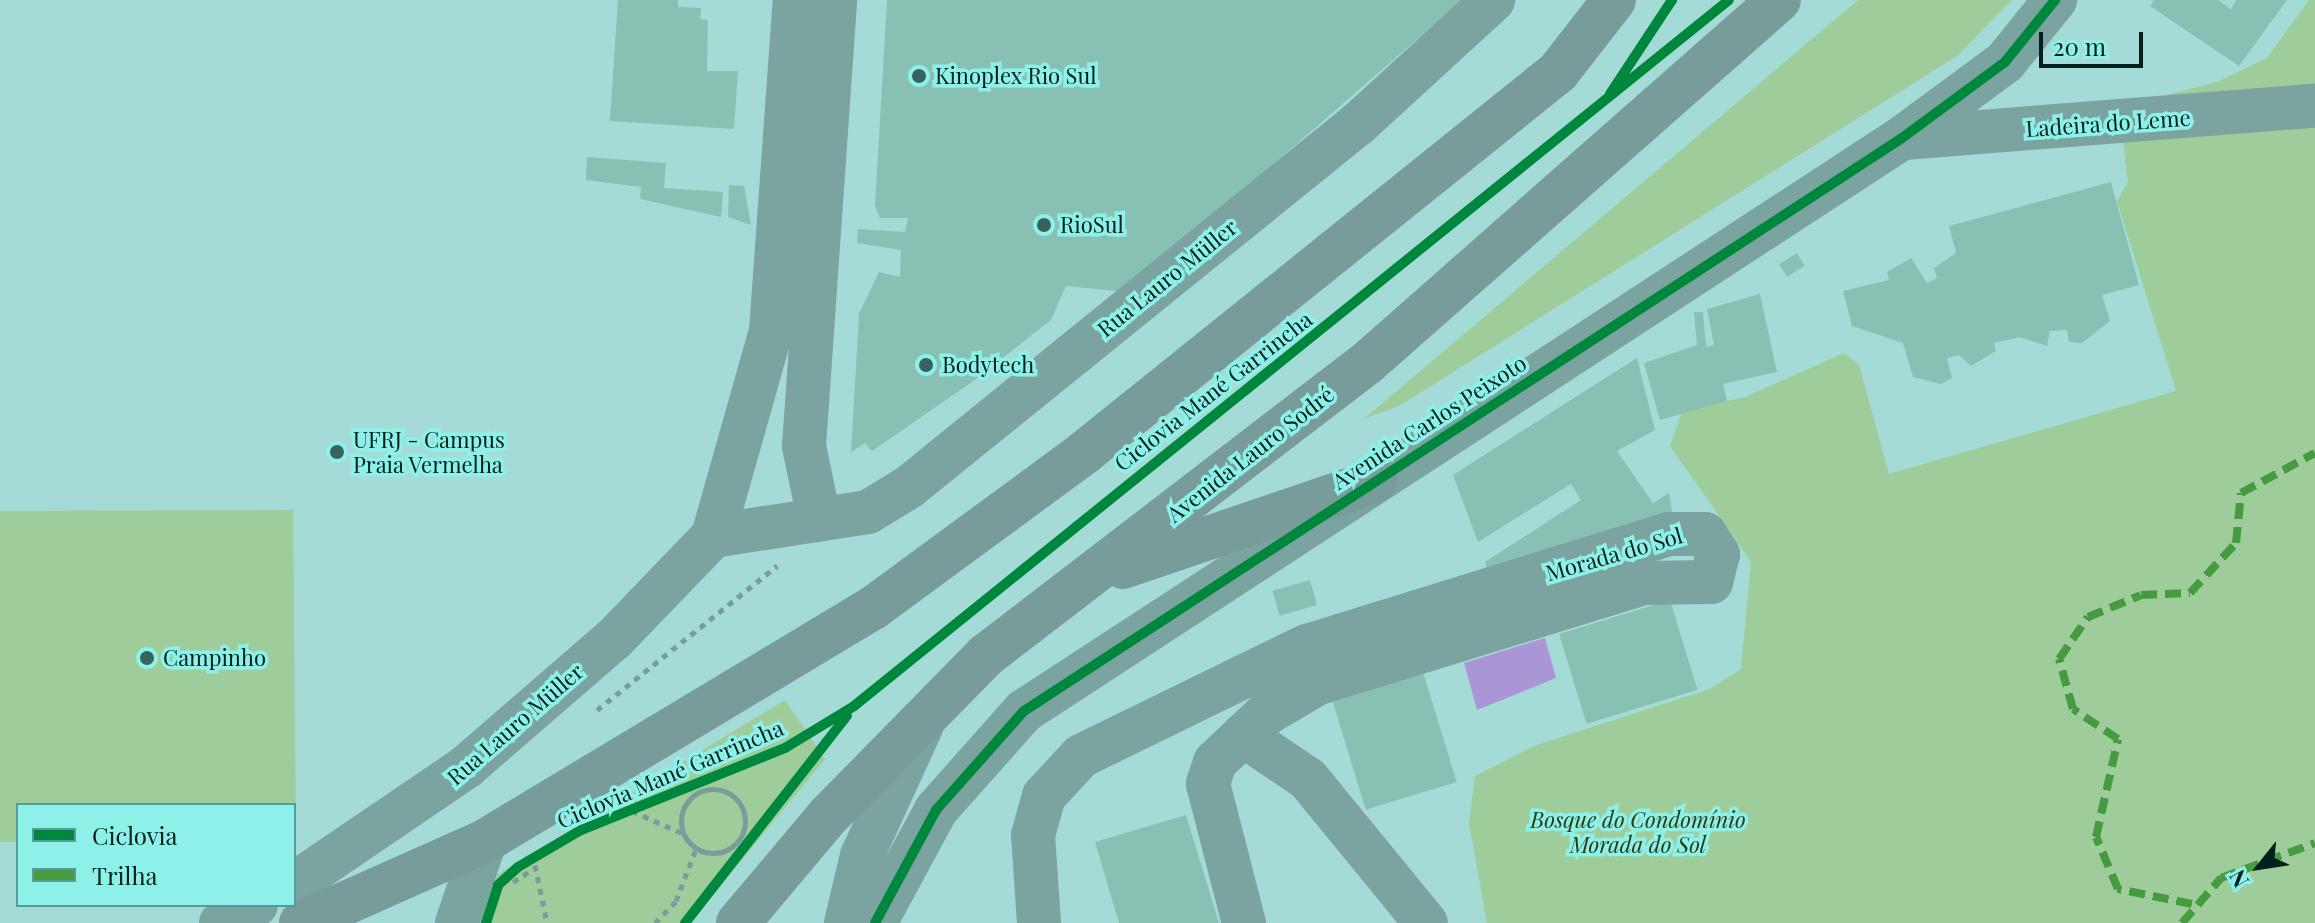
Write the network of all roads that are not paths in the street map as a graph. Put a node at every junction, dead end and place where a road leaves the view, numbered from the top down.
1 (795, 0) edge
2 (835, 0) edge
3 (1493, 0) edge
4 (1614, 0) edge
5 (1779, 0) edge
6 (2055, 0) edge
7 (2315, 106) edge
8 (1902, 138) junction
9 (799, 234) junction
10 (746, 438) junction
11 (804, 446) junction
12 (1375, 481) junction
13 (819, 518) junction
14 (713, 536) junction
15 (1069, 588) junction
16 (922, 725) junction
17 (1243, 735) junction
18 (485, 841) junction
19 (296, 883) edge
20 (252, 907) edge
21 (221, 923) edge
22 (301, 923) edge
23 (457, 923) edge
24 (738, 923) edge
25 (846, 923) edge
26 (875, 923) edge
27 (1039, 923) edge
28 (1244, 923) edge
29 (1426, 923) edge

1 - 9 street, Rua Lauro Müller
2 - 9 street, Rua Lauro Müller
3 - 13 street, Rua Lauro Müller
4 - 18 highway
5 - 15 highway, Avenida Lauro Sodré
6 - 8 street, Avenida Carlos Peixoto
7 - 8 street, Ladeira do Leme
8 - 12 street, Avenida Carlos Peixoto
9 - 10 street, Rua Lauro Müller
9 - 11 street, Rua Lauro Müller
10 - 11 street
10 - 14 street, Rua Lauro Müller
11 - 13 street, Rua Lauro Müller
12 - 15 highway
12 - 26 street, Avenida Carlos Peixoto
13 - 14 street, Rua Lauro Müller
14 - 19 street, Rua Lauro Müller
15 - 16 highway, Avenida Lauro Sodré
16 - 24 highway, Avenida Lauro Sodré
16 - 25 street
17 - 27 street, Morada do Sol
17 - 28 street, Morada do Sol
17 - 29 street
18 - 22 highway
18 - 23 street
20 - 21 street

